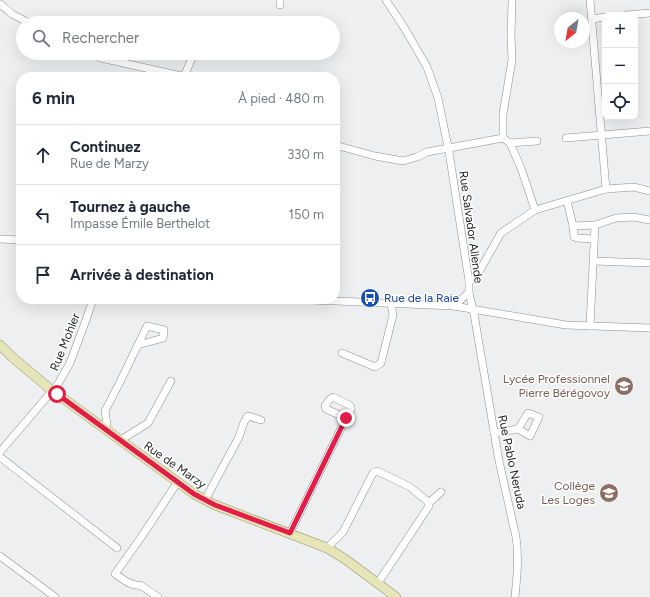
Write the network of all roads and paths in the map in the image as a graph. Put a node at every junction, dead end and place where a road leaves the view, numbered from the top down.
1 (386, 0) edge
2 (590, 0) edge
3 (512, 2) dead end
4 (0, 4) edge
5 (649, 12) edge
6 (638, 14) edge
7 (16, 16) edge
8 (602, 18) edge
9 (592, 19) junction
10 (111, 60) edge
11 (191, 60) edge
12 (164, 72) edge
13 (186, 72) edge
14 (650, 132) edge
15 (602, 136) junction
16 (503, 138) junction
17 (566, 138) dead end
18 (537, 141) dead end
19 (510, 143) junction
20 (340, 146) edge
21 (448, 148) junction
22 (606, 189) junction
23 (650, 191) edge
24 (567, 201) junction
25 (535, 210) junction
26 (650, 220) edge
27 (595, 225) junction
28 (573, 226) junction
29 (0, 239) edge
30 (16, 240) edge
31 (594, 240) junction
32 (594, 261) junction
33 (650, 263) edge
34 (469, 281) junction
35 (470, 293) junction
36 (340, 301) edge
37 (391, 303) junction
38 (91, 304) edge
39 (454, 306) junction
40 (473, 309) junction
41 (590, 326) junction
42 (650, 328) edge
43 (138, 344) dead end
44 (0, 345) edge
45 (342, 353) dead end
46 (171, 381) dead end
47 (53, 391) junction
48 (346, 418) dead end
49 (261, 420) dead end
50 (104, 429) junction
51 (518, 429) dead end
52 (494, 433) junction
53 (121, 441) junction
54 (0, 452) edge
55 (0, 457) edge
56 (177, 483) junction
57 (441, 492) dead end
58 (205, 500) junction
59 (429, 503) junction
60 (290, 533) junction
61 (117, 548) dead end
62 (328, 548) junction
63 (0, 556) edge
64 (377, 583) junction
65 (55, 597) edge
66 (158, 597) edge
67 (396, 597) edge
68 (515, 597) edge

1 - 21 street, Rue Salvador Allende
2 - 9 street
3 - 16 street
4 - 7 street
5 - 6 street
8 - 9 street
9 - 15 street
10 - 12 street
11 - 13 street
14 - 15 street
15 - 17 street
15 - 22 street
16 - 19 street
16 - 21 street
18 - 19 street
19 - 25 street
20 - 21 street
21 - 34 street, Rue Salvador Allende
22 - 23 street
22 - 24 street
24 - 25 street
24 - 28 street
25 - 34 street
26 - 27 street
27 - 28 street
27 - 31 street
28 - 31 street
29 - 30 street
31 - 32 street
32 - 33 street
32 - 41 street
34 - 35 street, Rue Salvador Allende
35 - 39 street
35 - 40 street, Rue Salvador Allende
36 - 37 street
37 - 39 street
37 - 45 street
38 - 47 street, Rue Mohler
39 - 40 street
40 - 41 street
40 - 52 street, Rue Pablo Neruda
41 - 42 street
43 - 50 street
44 - 47 main road, Rue de Marzy
46 - 53 street
47 - 50 main road, Rue de Marzy
47 - 54 street, Rue Mohler
48 - 60 street
49 - 58 street
50 - 53 main road, Rue de Marzy
51 - 52 street
52 - 68 street, Rue Pablo Neruda
53 - 56 main road, Rue de Marzy
55 - 61 street
56 - 58 main road, Rue de Marzy
56 - 66 street
57 - 59 street
58 - 60 main road, Rue de Marzy
59 - 62 street
59 - 64 street
60 - 62 main road, Rue de Marzy
62 - 64 main road, Rue de Marzy
63 - 65 street
64 - 67 main road, Rue de Marzy

